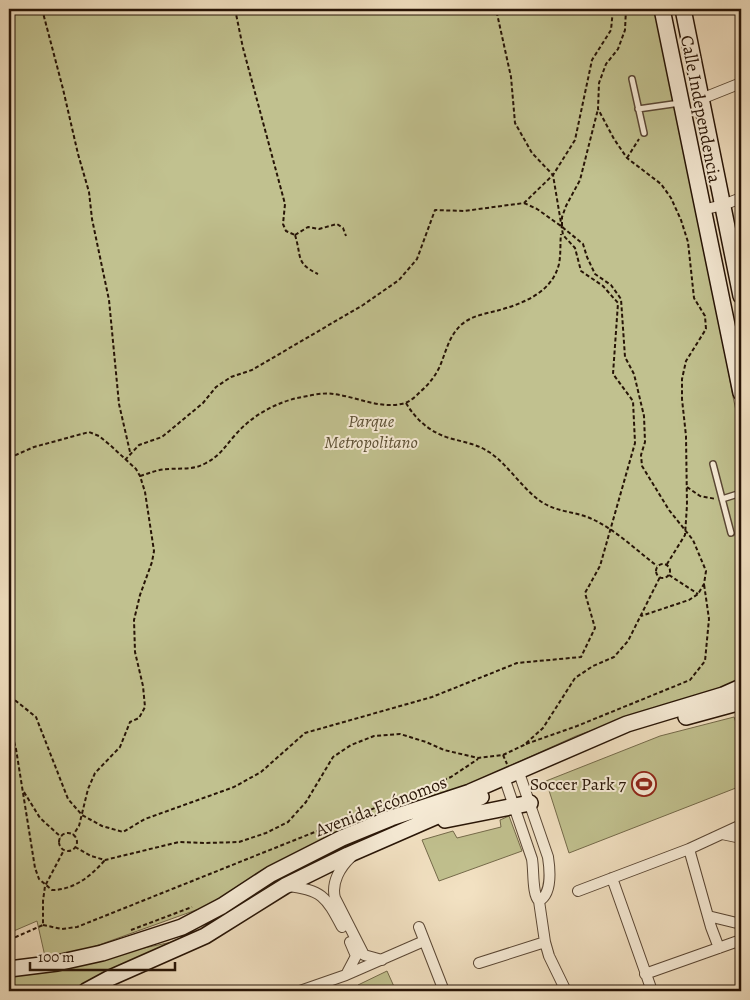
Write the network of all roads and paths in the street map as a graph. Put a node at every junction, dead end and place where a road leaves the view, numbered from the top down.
1 (42, 9) edge
2 (235, 9) edge
3 (496, 9) edge
4 (613, 9) edge
5 (626, 9) edge
6 (662, 9) edge
7 (684, 9) edge
8 (632, 79) dead end
9 (741, 83) edge
10 (701, 99) junction
11 (681, 103) junction
12 (598, 109) junction
13 (638, 109) junction
14 (644, 133) joint
15 (627, 158) junction
16 (553, 175) junction
17 (741, 198) edge
18 (524, 203) junction
19 (723, 205) junction
20 (702, 210) junction
21 (561, 226) junction
22 (561, 231) junction
23 (295, 235) junction
24 (346, 236) dead end
25 (318, 274) dead end
26 (741, 296) edge
27 (737, 356) edge
28 (741, 393) edge
29 (406, 403) junction
30 (130, 453) junction
31 (9, 458) edge
32 (125, 460) junction
33 (714, 464) dead end
34 (140, 476) junction
35 (687, 487) junction
36 (741, 493) edge
37 (722, 498) junction
38 (685, 529) junction
39 (611, 530) junction
40 (731, 533) dead end
41 (667, 564) junction
42 (657, 566) junction
43 (669, 575) junction
44 (660, 577) junction
45 (704, 584) junction
46 (9, 592) edge
47 (698, 594) junction
48 (641, 616) junction
49 (741, 687) edge
50 (741, 702) edge
51 (9, 723) edge
52 (629, 729) junction
53 (524, 745) junction
54 (478, 758) junction
55 (520, 775) junction
56 (505, 781) junction
57 (23, 790) junction
58 (530, 803) junction
59 (514, 806) junction
60 (400, 815) junction
61 (82, 816) junction
62 (741, 826) edge
63 (412, 827) junction
64 (722, 834) junction
65 (73, 835) junction
66 (61, 837) junction
67 (741, 838) edge
68 (75, 847) junction
69 (689, 849) junction
70 (64, 850) junction
71 (358, 850) junction
72 (105, 860) junction
73 (612, 878) junction
74 (45, 886) junction
75 (285, 886) junction
76 (578, 890) dead end
77 (539, 901) junction
78 (215, 910) junction
79 (708, 916) junction
80 (741, 924) edge
81 (43, 925) junction
82 (223, 925) junction
83 (419, 927) dead end
84 (9, 940) edge
85 (741, 940) edge
86 (424, 941) junction
87 (545, 942) junction
88 (719, 948) junction
89 (382, 960) junction
90 (479, 963) dead end
91 (9, 969) edge
92 (645, 974) junction
93 (346, 975) junction
94 (113, 976) junction
95 (9, 982) edge
96 (13, 991) edge
97 (86, 991) edge
98 (105, 991) edge
99 (300, 991) edge
100 (444, 991) edge
101 (566, 991) edge
102 (652, 991) edge

1 - 30 path
2 - 23 path
3 - 16 path
4 - 16 path
5 - 12 path
6 - 11 street, Calle Independencia
7 - 10 street, Calle Independencia
8 - 13 lane
9 - 10 street
10 - 19 street, Calle Independencia
11 - 13 lane
11 - 20 street, Calle Independencia
12 - 15 path
12 - 21 path
13 - 14 lane
14 - 15 path
15 - 35 path
16 - 18 path
16 - 21 path
17 - 19 street
18 - 21 path
18 - 30 path
19 - 20 street
19 - 26 street, Calle Independencia
20 - 27 street, Calle Independencia
21 - 22 path
21 - 38 path
22 - 29 path
22 - 39 path
23 - 24 path
23 - 25 path
27 - 28 street, Calle Independencia
29 - 34 path
29 - 39 path
30 - 32 path
31 - 32 path
32 - 34 path
33 - 37 lane
34 - 61 path
35 - 37 path
35 - 38 path
36 - 37 lane
37 - 40 lane
38 - 41 path
38 - 45 path
39 - 42 path
39 - 61 path
41 - 42 path
41 - 43 path
42 - 44 path
43 - 44 path
43 - 47 path
44 - 48 path
45 - 47 path
45 - 53 path
46 - 61 path
47 - 48 path
48 - 53 path
49 - 52 street, Avenida Ecónomos
50 - 52 street, Avenida Ecónomos
51 - 57 path
52 - 55 street, Avenida Ecónomos
53 - 54 path
54 - 72 path
54 - 81 path
55 - 56 street, Avenida Ecónomos
55 - 58 street
56 - 59 street
56 - 60 street, Avenida Ecónomos
56 - 63 street, Avenida Ecónomos
57 - 66 path
57 - 74 path
58 - 59 street
58 - 77 street
59 - 63 street
59 - 77 street
60 - 63 street
60 - 78 street, Avenida Ecónomos
61 - 65 path
62 - 64 street
63 - 71 street, Avenida Ecónomos
64 - 67 street
64 - 69 street
65 - 66 path
65 - 68 path
66 - 70 path
68 - 70 path
68 - 72 path
69 - 73 street
69 - 79 street
70 - 74 path
71 - 75 street, Avenida Ecónomos
71 - 89 street
72 - 74 path
73 - 76 street
73 - 92 street
74 - 81 path
75 - 82 street, Avenida Ecónomos
75 - 93 street
77 - 87 street
78 - 82 street
78 - 91 street, Avenida Ecónomos
79 - 80 street
79 - 88 street
81 - 84 path
82 - 94 street, Avenida Ecónomos
83 - 86 street
85 - 88 street
86 - 89 street
86 - 100 street
87 - 90 street
87 - 101 street
88 - 92 street
89 - 93 street
92 - 102 street
93 - 99 street
94 - 97 street, Avenida Ecónomos
94 - 98 street
95 - 96 path

